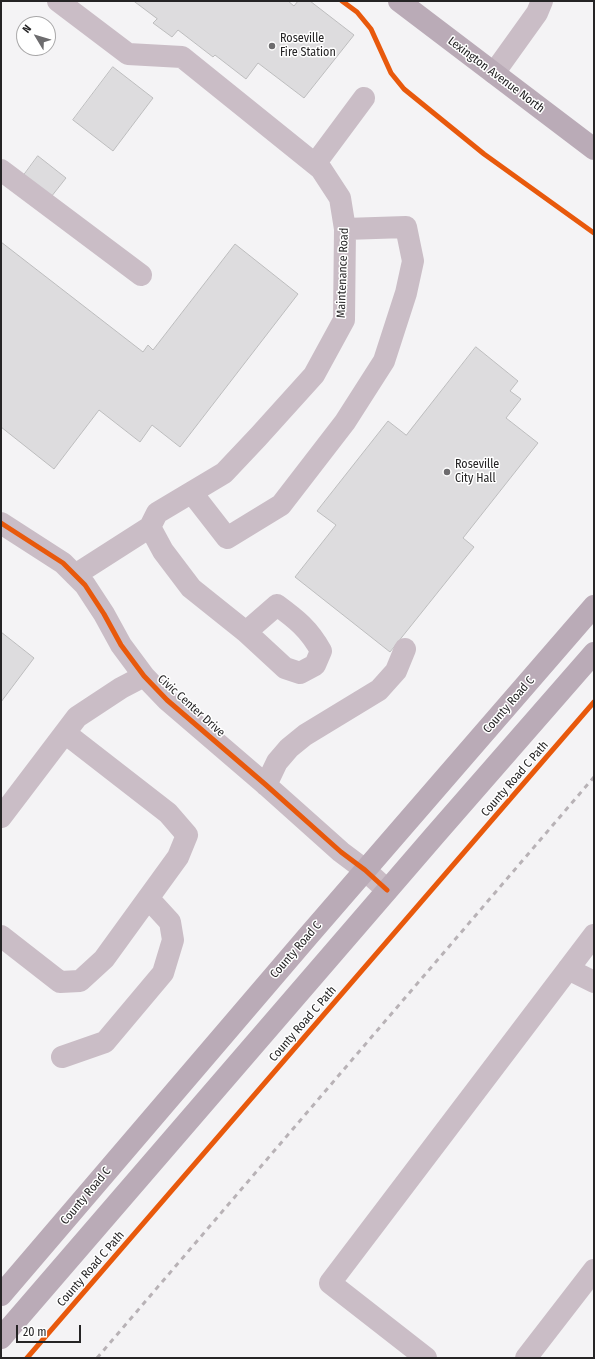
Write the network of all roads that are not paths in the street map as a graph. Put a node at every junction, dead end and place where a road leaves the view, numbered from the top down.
1 (58, 1) edge
2 (399, 1) edge
3 (542, 1) edge
4 (494, 73) junction
5 (364, 98) dead end
6 (594, 149) edge
7 (315, 164) junction
8 (1, 170) edge
9 (346, 229) junction
10 (141, 275) dead end
11 (192, 493) junction
12 (1, 523) edge
13 (150, 527) junction
14 (75, 576) junction
15 (594, 606) edge
16 (246, 632) dead end
17 (405, 649) dead end
18 (594, 653) edge
19 (144, 676) junction
20 (65, 733) junction
21 (266, 785) junction
22 (1, 817) edge
23 (365, 870) junction
24 (387, 890) junction
25 (148, 898) junction
26 (594, 934) edge
27 (1, 936) edge
28 (568, 969) junction
29 (594, 982) edge
30 (62, 1057) dead end
31 (594, 1270) edge
32 (1, 1295) edge
33 (1, 1338) edge
34 (426, 1358) edge
35 (526, 1358) edge

1 - 7 street, Maintenance Road
2 - 4 main road, Lexington Avenue North
3 - 4 street
4 - 6 main road, Lexington Avenue North
5 - 7 street
7 - 9 street, Maintenance Road
8 - 10 street
9 - 11 street, Maintenance Road
9 - 11 street
11 - 13 street, Maintenance Road
12 - 14 street, Civic Center Drive
13 - 14 street
13 - 16 street
14 - 19 street, Civic Center Drive
15 - 23 main road, County Road C
17 - 21 street
18 - 24 main road
19 - 20 street
19 - 21 street, Civic Center Drive
20 - 22 street
20 - 25 street
21 - 23 street, Civic Center Drive
23 - 24 street, Civic Center Drive
23 - 32 main road, County Road C
24 - 33 main road
25 - 27 street
25 - 30 street
26 - 28 street
28 - 29 street
28 - 34 street
31 - 35 street

